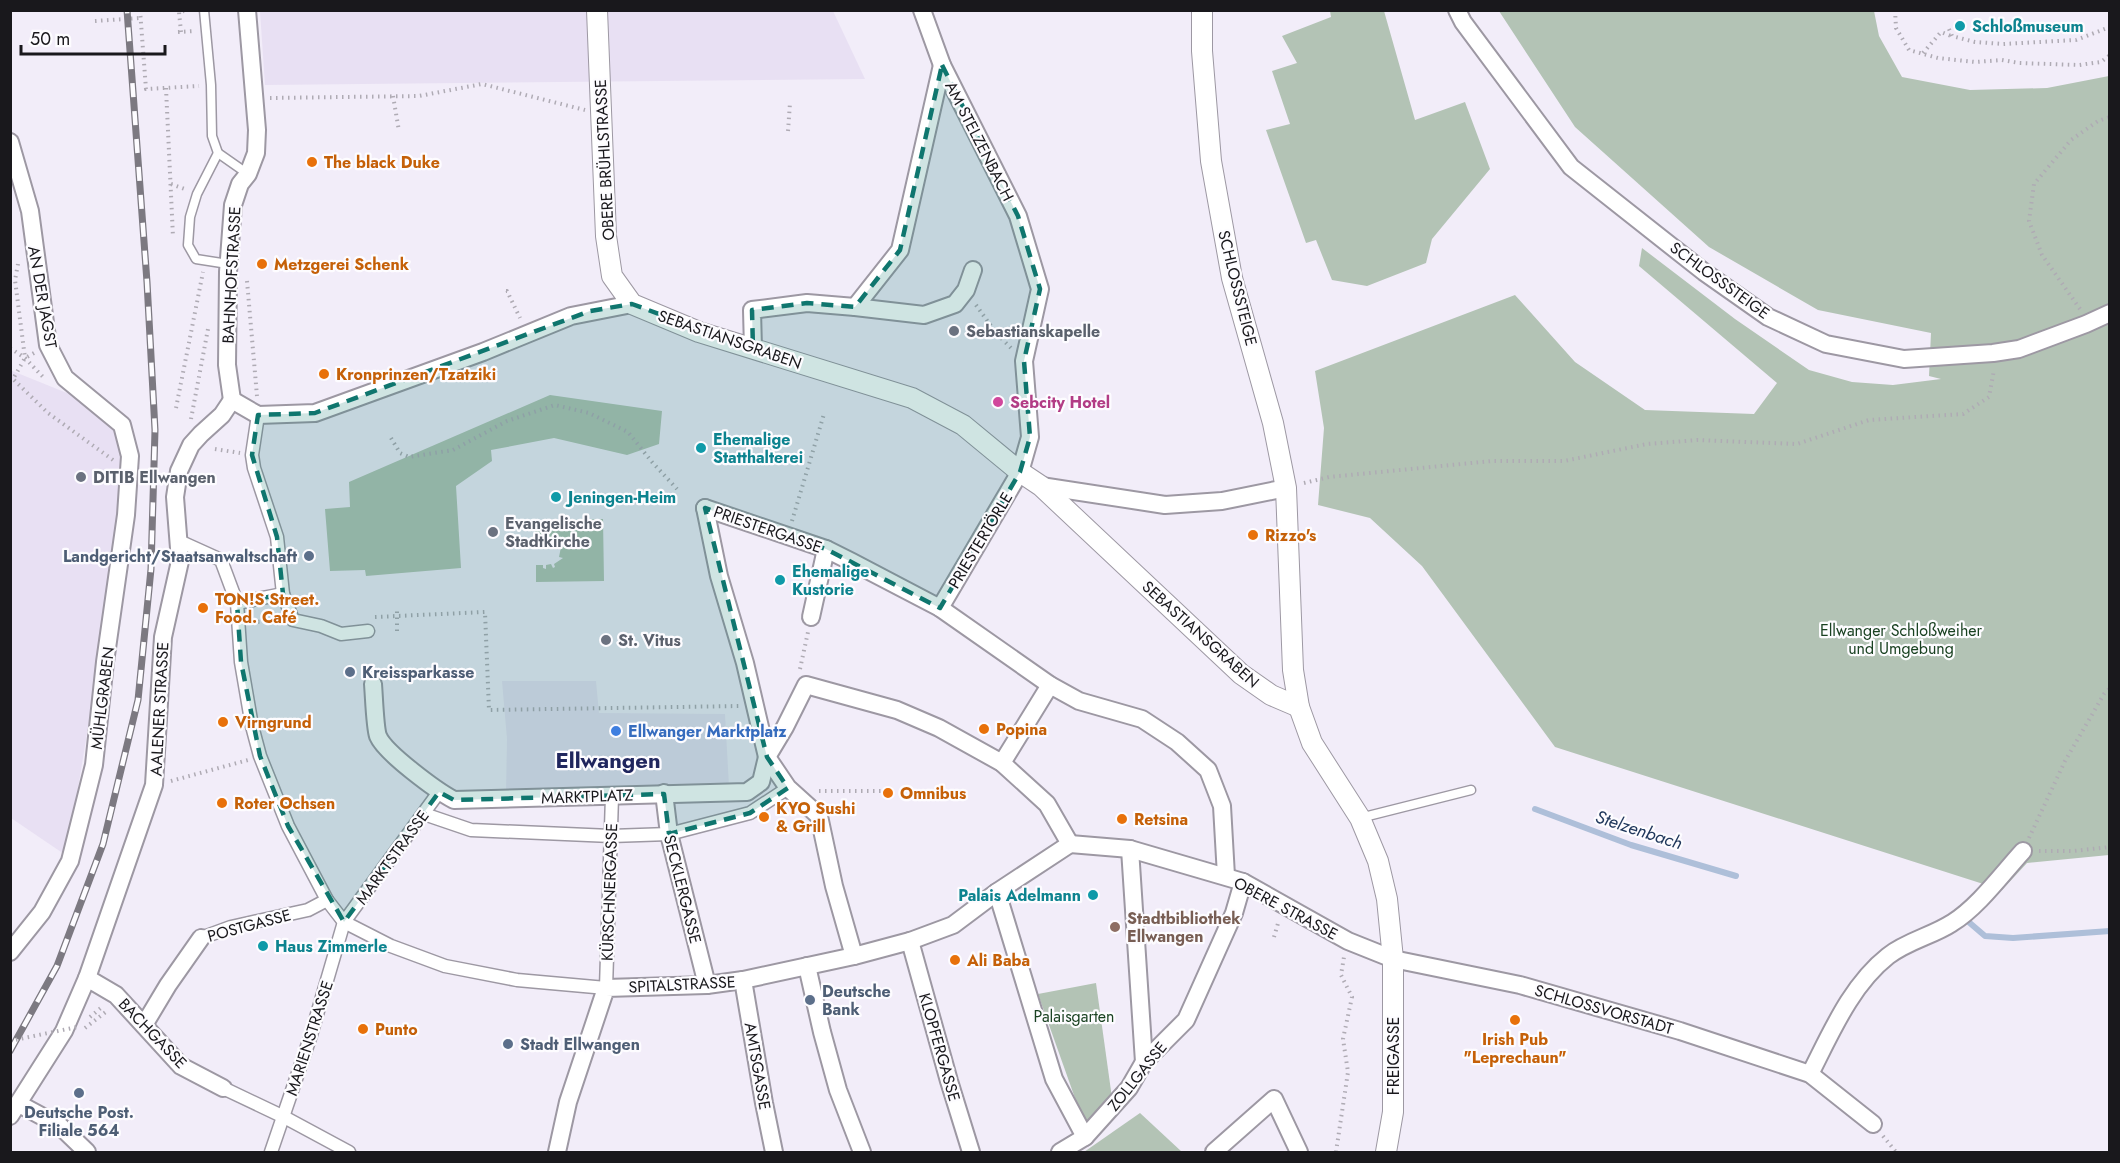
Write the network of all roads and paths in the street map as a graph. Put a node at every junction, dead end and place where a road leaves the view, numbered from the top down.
1 (140, 10) edge
2 (204, 10) edge
3 (247, 10) edge
4 (597, 10) edge
5 (922, 10) edge
6 (1202, 10) edge
7 (1457, 10) edge
8 (1895, 10) edge
9 (184, 11) edge
10 (140, 18) junction
11 (95, 21) dead end
12 (2109, 27) edge
13 (1949, 29) dead end
14 (180, 32) dead end
15 (1952, 36) junction
16 (1923, 53) junction
17 (2109, 55) edge
18 (942, 65) junction
19 (211, 85) junction
20 (166, 88) junction
21 (393, 96) junction
22 (254, 99) junction
23 (790, 103) dead end
24 (600, 114) junction
25 (2109, 117) edge
26 (399, 131) dead end
27 (788, 131) dead end
28 (10, 142) edge
29 (218, 153) junction
30 (248, 174) junction
31 (174, 243) dead end
32 (194, 266) dead end
33 (228, 268) junction
34 (973, 270) dead end
35 (966, 290) junction
36 (506, 291) dead end
37 (632, 304) junction
38 (855, 306) junction
39 (2109, 313) edge
40 (2086, 324) junction
41 (208, 326) dead end
42 (527, 333) junction
43 (10, 348) edge
44 (753, 349) junction
45 (1993, 353) junction
46 (1024, 361) junction
47 (232, 400) junction
48 (176, 408) dead end
49 (824, 414) dead end
50 (258, 415) junction
51 (123, 426) joint
52 (391, 438) dead end
53 (189, 448) junction
54 (215, 449) dead end
55 (252, 455) junction
56 (129, 471) junction
57 (1020, 472) junction
58 (1041, 486) junction
59 (1286, 488) junction
60 (677, 489) dead end
61 (788, 536) junction
62 (179, 541) junction
63 (826, 549) junction
64 (284, 594) junction
65 (237, 603) junction
66 (940, 608) junction
67 (397, 609) dead end
68 (397, 616) junction
69 (374, 617) dead end
70 (811, 617) dead end
71 (293, 620) junction
72 (238, 623) junction
73 (368, 631) dead end
74 (397, 631) dead end
75 (805, 644) dead end
76 (373, 684) dead end
77 (806, 685) junction
78 (1050, 685) junction
79 (2109, 688) edge
80 (755, 706) junction
81 (1299, 707) junction
82 (260, 756) junction
83 (767, 757) junction
84 (1002, 763) junction
85 (154, 785) junction
86 (788, 788) junction
87 (886, 790) dead end
88 (1472, 790) dead end
89 (439, 792) junction
90 (664, 793) junction
91 (612, 796) junction
92 (806, 804) junction
93 (424, 814) junction
94 (1360, 818) junction
95 (669, 834) junction
96 (611, 836) junction
97 (1070, 844) junction
98 (2109, 847) edge
99 (1130, 849) junction
100 (2023, 851) junction
101 (1226, 876) junction
102 (1243, 882) junction
103 (997, 892) junction
104 (327, 900) junction
105 (344, 922) junction
106 (201, 938) joint
107 (910, 941) junction
108 (1348, 941) junction
109 (10, 952) edge
110 (854, 956) junction
111 (1393, 959) junction
112 (807, 966) junction
113 (87, 978) junction
114 (743, 980) junction
115 (706, 985) junction
116 (606, 988) junction
117 (113, 1007) dead end
118 (144, 1025) junction
119 (77, 1027) dead end
120 (82, 1030) dead end
121 (10, 1041) edge
122 (1144, 1062) junction
123 (1810, 1074) junction
124 (223, 1088) joint
125 (15, 1110) edge
126 (284, 1117) junction
127 (1873, 1124) dead end
128 (1084, 1137) junction
129 (1294, 1151) edge
130 (87, 1152) edge
131 (271, 1152) edge
132 (349, 1152) edge
133 (557, 1152) edge
134 (774, 1152) edge
135 (862, 1152) edge
136 (971, 1152) edge
137 (1060, 1152) edge
138 (1214, 1152) edge
139 (1336, 1152) edge
140 (1386, 1152) edge

1 - 10 path
2 - 19 lane
3 - 22 street, BAHNHOFSTRASSE
4 - 24 street, OBERE BRÜHLSTRASSE
5 - 18 street
6 - 59 street, SCHLOSSSTEIGE
7 - 45 street, SCHLOSSSTEIGE
8 - 16 path
9 - 14 path
10 - 11 path
10 - 20 path
12 - 15 path
13 - 15 path
15 - 16 path
16 - 17 path
18 - 38 street, AM STELZENBACH
18 - 46 street, AM STELZENBACH
19 - 20 path
19 - 29 lane
20 - 31 path
21 - 22 path
21 - 24 path
21 - 26 path
22 - 30 street, BAHNHOFSTRASSE
23 - 27 path
24 - 37 street, OBERE BRÜHLSTRASSE
25 - 40 path
28 - 51 street, AN DER JAGST
29 - 30 lane
29 - 33 lane
30 - 33 street, BAHNHOFSTRASSE
32 - 48 path
33 - 47 street, BAHNHOFSTRASSE
33 - 50 path
34 - 35 street
35 - 38 street
35 - 46 path
36 - 42 path
37 - 42 street
37 - 44 street, SEBASTIANSGRABEN
38 - 44 street
39 - 40 street, SCHLOSSSTEIGE
40 - 45 street, SCHLOSSSTEIGE
41 - 53 path
42 - 50 street
43 - 56 path
44 - 57 street, SEBASTIANSGRABEN
45 - 59 path
46 - 57 street, AM STELZENBACH
47 - 50 street
47 - 53 street, AALENER STRASSE
49 - 61 path
50 - 55 street
51 - 56 street, MÜHLGRABEN
52 - 60 path
53 - 62 street, AALENER STRASSE
54 - 55 path
55 - 64 street
56 - 109 street, MÜHLGRABEN
57 - 58 street, SEBASTIANSGRABEN
57 - 66 street, PRIESTERTÖRLE
58 - 59 street, SEBASTIANSGRABEN
58 - 81 street, SEBASTIANSGRABEN
59 - 81 street, SCHLOSSSTEIGE
61 - 63 street, PRIESTERGASSE
61 - 80 street, PRIESTERGASSE
62 - 65 street
62 - 85 street, AALENER STRASSE
63 - 66 street, PRIESTERGASSE
63 - 70 street
64 - 65 street
64 - 71 street
65 - 72 street
66 - 78 street, PRIESTERGASSE
67 - 68 path
68 - 69 path
68 - 74 path
68 - 80 path
71 - 72 path
71 - 73 street
72 - 82 street
75 - 77 path
76 - 89 street, MARKTPLATZ
77 - 83 street, MARKTPLATZ
77 - 84 street
78 - 84 street
78 - 101 street, PRIESTERGASSE
79 - 100 path
80 - 83 street, PRIESTERGASSE
81 - 94 street
82 - 85 path
82 - 104 street
83 - 86 street
83 - 90 street, MARKTPLATZ
84 - 97 street
85 - 113 street, AALENER STRASSE
86 - 92 street
86 - 95 street
87 - 92 path
88 - 94 lane
89 - 91 street, MARKTPLATZ
89 - 93 street, MARKTSTRASSE
90 - 91 street, MARKTPLATZ
90 - 95 street, SECKLERGASSE
91 - 96 street, KÜRSCHNERGASSE
92 - 110 street
93 - 96 street
93 - 105 street, MARKTSTRASSE
94 - 111 street
95 - 96 street
95 - 115 street, SECKLERGASSE
96 - 116 street, KÜRSCHNERGASSE
97 - 99 street, OBERE STRASSE
97 - 103 street, SPITALSTRASSE
98 - 100 path
99 - 101 street, OBERE STRASSE
99 - 122 street
100 - 123 street
101 - 102 street, OBERE STRASSE
102 - 108 street, OBERE STRASSE
102 - 122 street, ZOLLGASSE
103 - 107 street, SPITALSTRASSE
103 - 128 street
104 - 105 street
104 - 106 street, POSTGASSE
105 - 116 street, SPITALSTRASSE
105 - 126 street, MARIENSTRASSE
106 - 118 street, POSTGASSE
107 - 110 street, SPITALSTRASSE
107 - 136 street, KLOPFERGASSE
108 - 111 street, OBERE STRASSE
108 - 139 path
110 - 112 street, SPITALSTRASSE
111 - 123 street, SCHLOSSVORSTADT
111 - 140 street, FREIGASSE
112 - 114 street, SPITALSTRASSE
112 - 135 street
113 - 118 street, BACHGASSE
113 - 125 street, AALENER STRASSE
114 - 115 street, SPITALSTRASSE
114 - 134 street, AMTSGASSE
115 - 116 street, SPITALSTRASSE
116 - 133 street
117 - 120 path
118 - 124 street, BACHGASSE
119 - 121 path, bridge
122 - 128 street, ZOLLGASSE
123 - 127 street, SCHLOSSVORSTADT
124 - 126 street, BACHGASSE
125 - 130 street
126 - 131 street, MARIENSTRASSE
126 - 132 street, BACHGASSE
128 - 137 street, ZOLLGASSE
129 - 138 street

